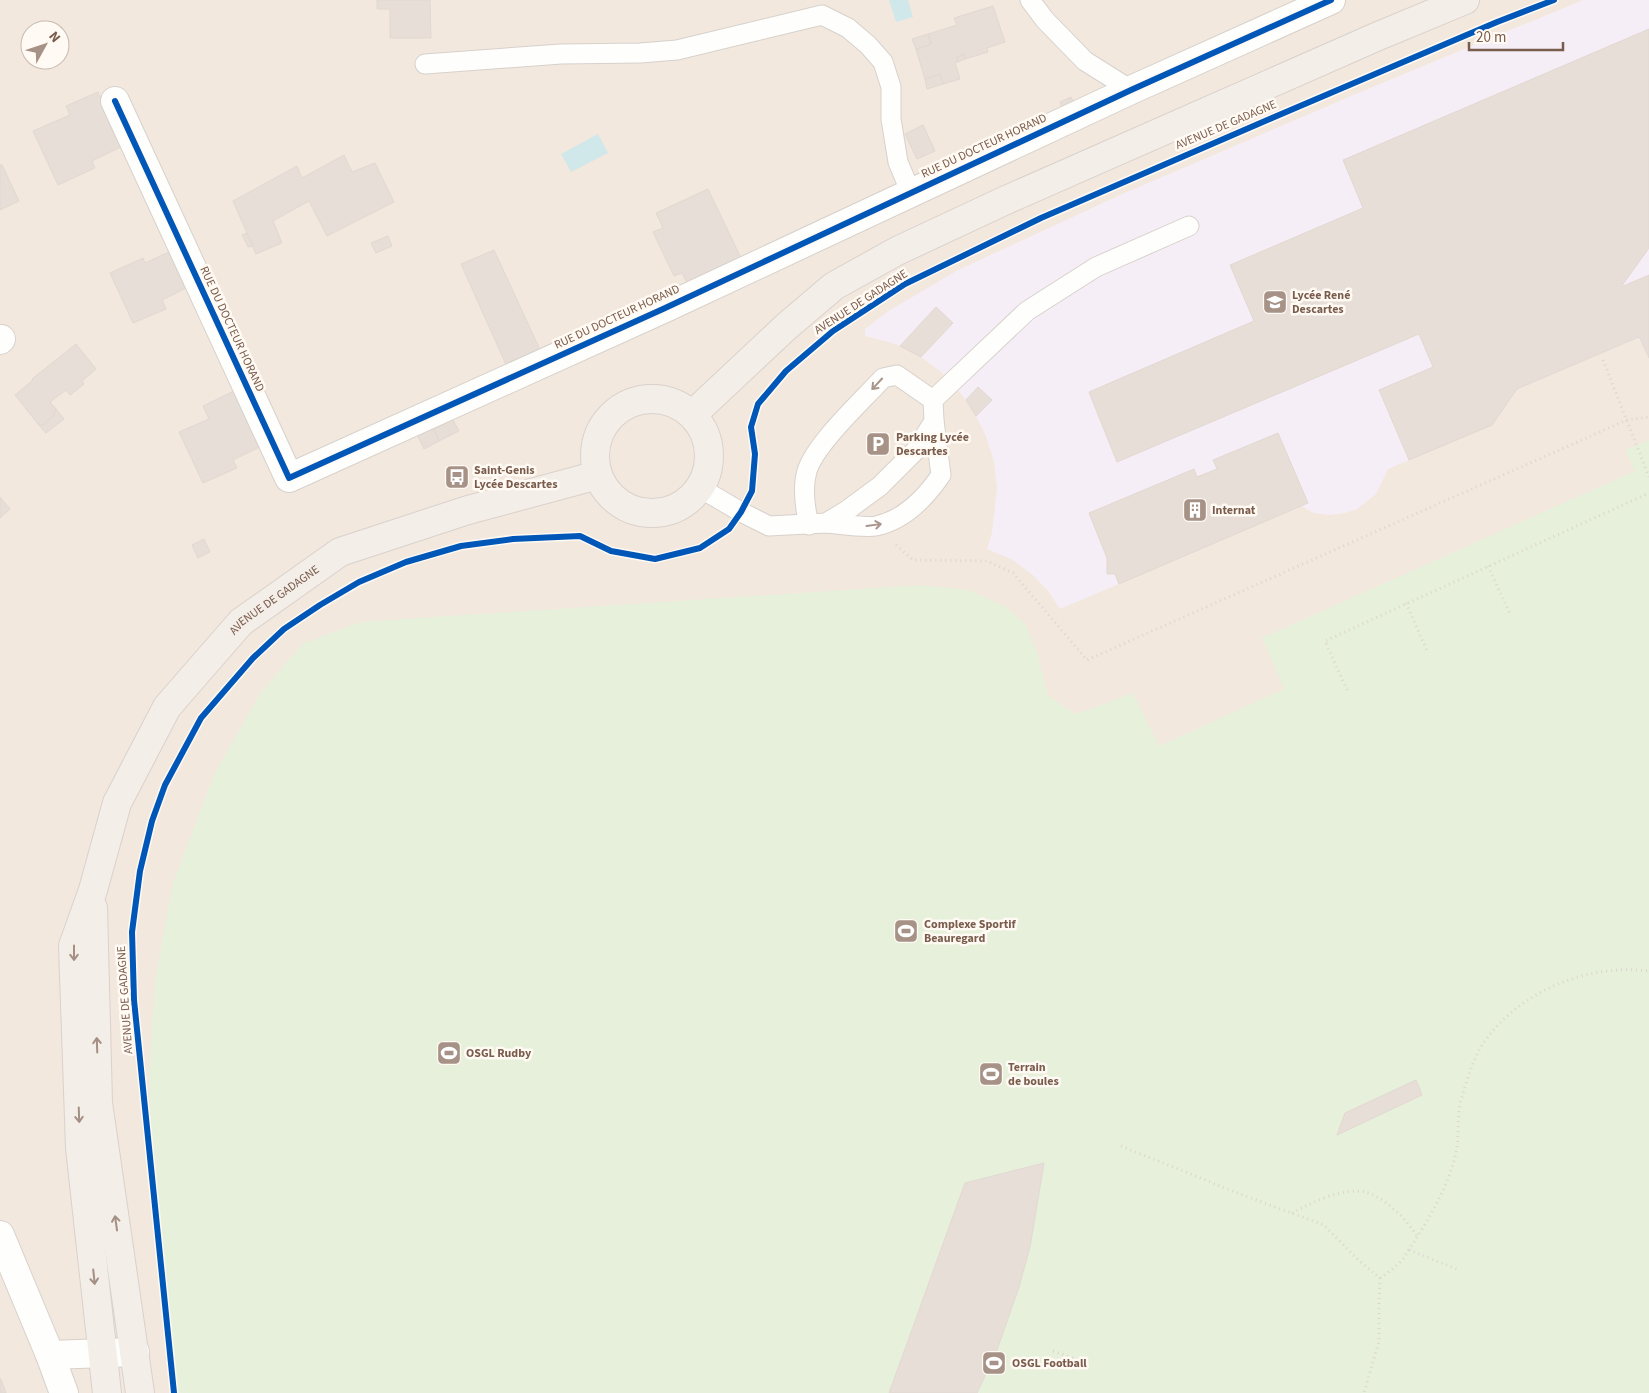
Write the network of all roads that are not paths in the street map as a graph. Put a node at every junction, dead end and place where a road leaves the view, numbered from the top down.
1 (1030, 0) edge
2 (1331, 0) edge
3 (1465, 0) edge
4 (426, 64) dead end
5 (1131, 90) junction
6 (115, 101) dead end
7 (910, 193) junction
8 (1189, 226) dead end
9 (932, 400) junction
10 (692, 415) junction
11 (934, 421) junction
12 (598, 475) junction
13 (700, 488) junction
14 (818, 524) junction
15 (93, 890) junction
16 (0, 1235) edge
17 (103, 1352) junction
18 (135, 1352) junction
19 (50, 1355) junction
20 (64, 1393) edge
21 (107, 1393) edge
22 (140, 1393) edge

1 - 5 lane
2 - 5 street, RUE DU DOCTEUR HORAND
3 - 10 main road, AVENUE DE GADAGNE
4 - 7 lane
5 - 7 street, RUE DU DOCTEUR HORAND
6 - 7 street, RUE DU DOCTEUR HORAND
8 - 9 lane
9 - 11 lane
9 -> 14 lane
10 - 12 main road
10 - 13 main road
11 - 14 lane
14 -> 11 lane
12 - 13 main road
12 - 15 main road, AVENUE DE GADAGNE
13 - 14 lane
15 -> 17 main road, AVENUE DE GADAGNE
18 -> 15 main road, AVENUE DE GADAGNE
16 - 19 street
17 - 18 street
17 - 19 street
17 - 21 main road, AVENUE DE GADAGNE
18 - 22 main road, AVENUE DE GADAGNE
19 - 20 street

